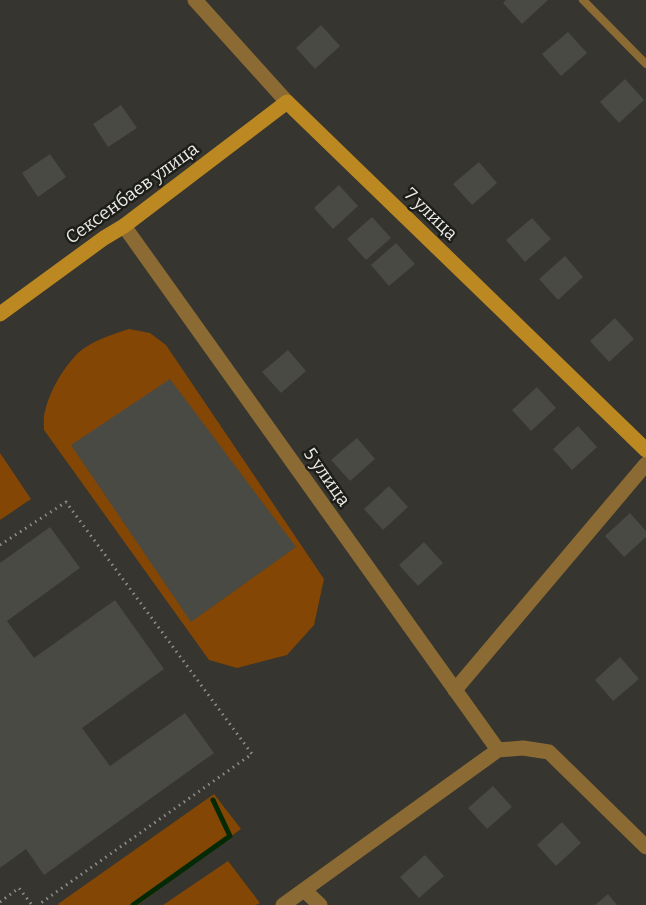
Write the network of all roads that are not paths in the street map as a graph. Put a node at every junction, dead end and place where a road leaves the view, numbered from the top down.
1 (195, 0) edge
2 (583, 0) edge
3 (646, 64) edge
4 (286, 102) junction
5 (124, 226) junction
6 (0, 314) edge
7 (646, 450) edge
8 (646, 464) edge
9 (455, 690) junction
10 (498, 750) junction
11 (646, 847) edge
12 (304, 890) junction
13 (284, 905) edge
14 (320, 905) edge

1 - 4 street, 7 улица
2 - 3 lane
4 - 5 street, Сексенбаев улица
4 - 7 street, 7 улица
5 - 6 street, Сексенбаев улица
5 - 9 street, 5 улица
8 - 9 street
9 - 10 street, 5 улица
10 - 11 street
10 - 12 street
12 - 13 street
12 - 14 street

